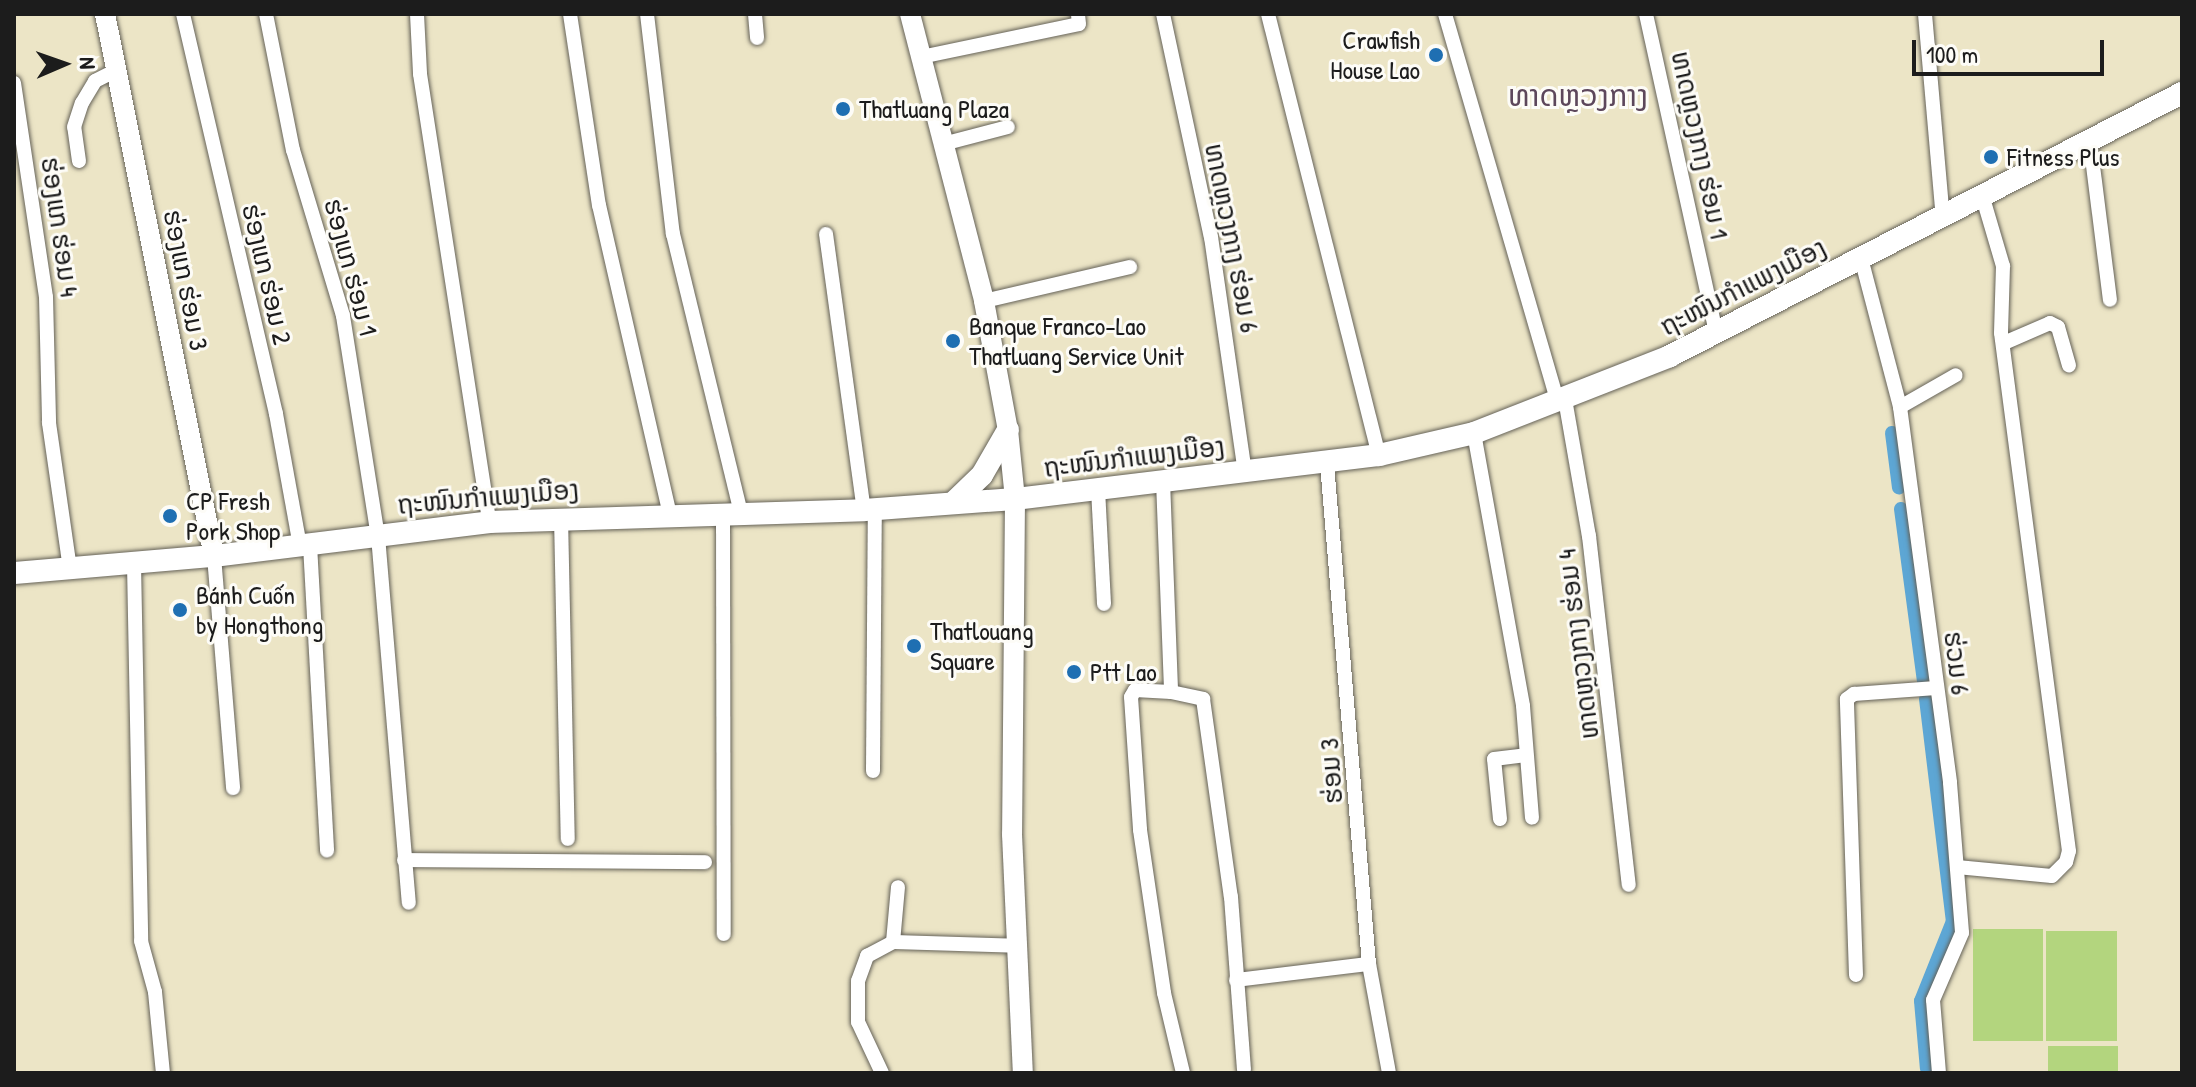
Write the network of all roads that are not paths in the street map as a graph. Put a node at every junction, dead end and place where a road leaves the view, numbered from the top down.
1 (105, 14) edge
2 (183, 14) edge
3 (266, 14) edge
4 (417, 14) edge
5 (570, 14) edge
6 (647, 14) edge
7 (755, 14) edge
8 (910, 14) edge
9 (1078, 14) edge
10 (1163, 14) edge
11 (1268, 14) edge
12 (1445, 14) edge
13 (1646, 14) edge
14 (1925, 14) edge
15 (757, 38) dead end
16 (921, 57) junction
17 (117, 70) junction
18 (14, 83) edge
19 (2182, 93) edge
20 (1008, 127) dead end
21 (2090, 142) junction
22 (943, 144) junction
23 (79, 161) dead end
24 (1983, 198) junction
25 (1943, 218) junction
26 (826, 234) dead end
27 (1861, 258) junction
28 (1130, 267) dead end
29 (2110, 300) dead end
30 (984, 301) junction
31 (1716, 333) junction
32 (2004, 343) junction
33 (2069, 365) dead end
34 (1956, 375) dead end
35 (1561, 401) junction
36 (1900, 407) junction
37 (1008, 430) junction
38 (1474, 433) junction
39 (1379, 455) junction
40 (1327, 464) junction
41 (1245, 472) junction
42 (1163, 481) junction
43 (1098, 489) junction
44 (1015, 499) junction
45 (953, 503) junction
46 (870, 510) junction
47 (670, 514) junction
48 (732, 514) junction
49 (561, 517) junction
50 (489, 522) junction
51 (378, 536) junction
52 (305, 545) junction
53 (214, 556) junction
54 (134, 564) junction
55 (70, 569) junction
56 (14, 573) edge
57 (1104, 604) dead end
58 (1936, 688) junction
59 (1171, 692) junction
60 (1526, 755) junction
61 (873, 771) dead end
62 (233, 788) dead end
63 (1532, 818) dead end
64 (1500, 819) dead end
65 (568, 839) dead end
66 (327, 851) dead end
67 (404, 860) junction
68 (705, 862) dead end
69 (1957, 867) junction
70 (1629, 885) dead end
71 (898, 887) dead end
72 (409, 903) dead end
73 (724, 934) dead end
74 (893, 942) junction
75 (1017, 946) junction
76 (1369, 964) junction
77 (1856, 975) dead end
78 (1236, 980) junction
79 (1244, 1070) dead end
80 (163, 1073) edge
81 (882, 1073) edge
82 (1023, 1073) edge
83 (1183, 1073) edge
84 (1389, 1073) edge
85 (1939, 1073) edge

1 - 17 main road, ຮ່ອງແກ ຮ່ອມ 3
2 - 52 street, ຮ່ອງແກ ຮ່ອມ 2
3 - 51 street, ຮ່ອງແກ ຮ່ອມ 1
4 - 50 street
5 - 47 street
6 - 48 street
7 - 15 street
8 - 16 main road
9 - 16 street
10 - 41 street, ທາດຫຼວງກາງ ຮ່ອມ 6
11 - 39 street
12 - 35 street, ທາດຫຼວງກາງ ຮ່ອມ 4
13 - 31 street, ທາດຫຼວງກາງ ຮ່ອມ 1
14 - 25 street
16 - 22 main road
17 - 23 street
17 - 53 main road, ຮ່ອງແກ ຮ່ອມ 3
18 - 55 street, ຮ່ອງແກ ຮ່ອມ 4
19 - 21 main road, ຖະໜົນກຳແພງເມືອງ
20 - 22 street
21 - 24 main road, ຖະໜົນກຳແພງເມືອງ
21 - 29 street
22 - 30 main road
24 - 25 main road, ຖະໜົນກຳແພງເມືອງ
24 - 32 street
25 - 27 main road, ຖະໜົນກຳແພງເມືອງ
26 - 46 street
27 - 31 main road, ຖະໜົນກຳແພງເມືອງ
27 - 36 street, ຮ່ວມ 6
28 - 30 street
30 - 37 main road
31 - 35 main road, ຖະໜົນກຳແພງເມືອງ
32 - 33 street
32 - 69 street
34 - 36 street
35 - 38 main road, ຖະໜົນກຳແພງເມືອງ
35 - 70 street, ທາດຫຼວງກາງ ຮ່ອມ 4
36 - 58 street, ຮ່ວມ 6
37 - 44 main road
37 - 45 main road
38 - 39 main road, ຖະໜົນກຳແພງເມືອງ
38 - 60 street
39 - 40 main road, ຖະໜົນກຳແພງເມືອງ
40 - 41 main road, ຖະໜົນກຳແພງເມືອງ
40 - 76 street, ຮ່ອມ 3
41 - 42 main road, ຖະໜົນກຳແພງເມືອງ
42 - 43 main road, ຖະໜົນກຳແພງເມືອງ
42 - 59 street
43 - 44 main road, ຖະໜົນກຳແພງເມືອງ
43 - 57 street
44 - 45 main road, ຖະໜົນກຳແພງເມືອງ
44 - 75 main road
45 - 46 main road, ຖະໜົນກຳແພງເມືອງ
46 - 48 main road, ຖະໜົນກຳແພງເມືອງ
46 - 61 street
47 - 48 main road, ຖະໜົນກຳແພງເມືອງ
47 - 49 main road, ຖະໜົນກຳແພງເມືອງ
48 - 73 street
49 - 50 main road, ຖະໜົນກຳແພງເມືອງ
49 - 65 street
50 - 51 main road, ຖະໜົນກຳແພງເມືອງ
51 - 52 main road, ຖະໜົນກຳແພງເມືອງ
51 - 67 street, ຮ່ອງແກ ຮ່ອມ 1
52 - 53 main road, ຖະໜົນກຳແພງເມືອງ
52 - 66 street, ຮ່ອງແກ ຮ່ອມ 2
53 - 54 main road, ຖະໜົນກຳແພງເມືອງ
53 - 62 street
54 - 55 main road, ຖະໜົນກຳແພງເມືອງ
54 - 80 street
55 - 56 main road, ຖະໜົນກຳແພງເມືອງ
58 - 69 street, ຮ່ວມ 6
58 - 77 street
59 - 78 street
59 - 83 street
60 - 63 street
60 - 64 street
67 - 68 street
67 - 72 street, ຮ່ອງແກ ຮ່ອມ 1
69 - 85 street, ຮ່ວມ 6
71 - 74 street
74 - 75 street
74 - 81 street
75 - 82 main road
76 - 78 street
76 - 84 street, ຮ່ອມ 3
78 - 79 street

